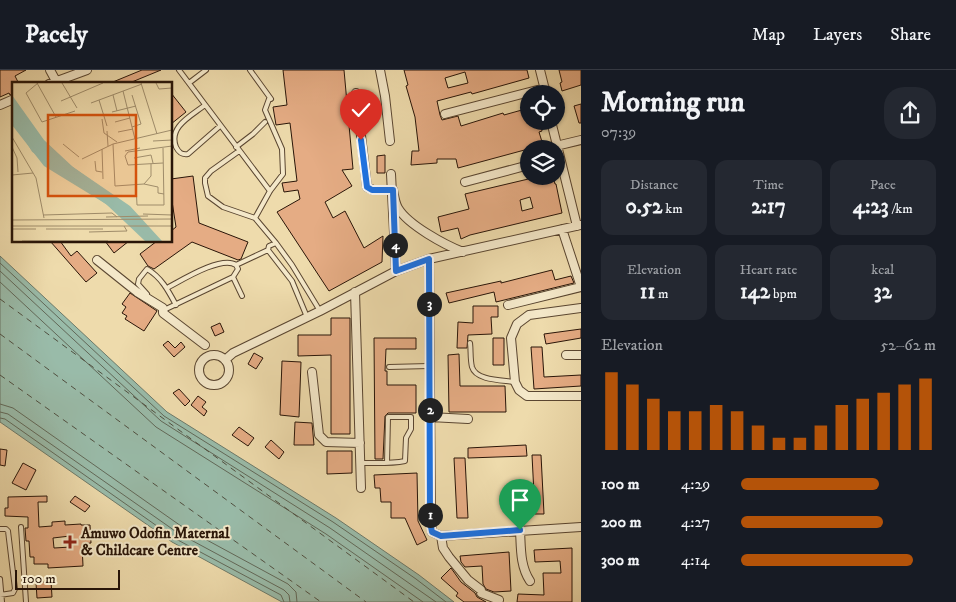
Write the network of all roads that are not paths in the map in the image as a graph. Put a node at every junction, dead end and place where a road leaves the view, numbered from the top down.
1 (50, 70) edge
2 (87, 70) edge
3 (179, 70) edge
4 (206, 70) edge
5 (250, 70) edge
6 (380, 70) edge
7 (540, 70) edge
8 (53, 82) edge
9 (188, 83) junction
10 (544, 85) edge
11 (356, 93) dead end
12 (520, 97) edge
13 (12, 100) edge
14 (0, 105) edge
15 (204, 105) junction
16 (445, 114) dead end
17 (265, 122) dead end
18 (220, 126) junction
19 (581, 140) edge
20 (390, 141) dead end
21 (565, 144) edge
22 (236, 147) junction
23 (239, 151) junction
24 (520, 167) edge
25 (391, 174) dead end
26 (565, 181) edge
27 (465, 182) dead end
28 (393, 190) junction
29 (270, 191) junction
30 (255, 218) junction
31 (579, 226) edge
32 (562, 229) junction
33 (276, 242) junction
34 (268, 250) junction
35 (463, 252) junction
36 (429, 259) junction
37 (98, 260) dead end
38 (236, 265) junction
39 (396, 271) junction
40 (233, 277) junction
41 (581, 287) edge
42 (167, 288) junction
43 (355, 292) junction
44 (242, 296) dead end
45 (176, 305) junction
46 (508, 305) dead end
47 (581, 308) edge
48 (165, 311) junction
49 (320, 311) junction
50 (307, 317) junction
51 (470, 343) dead end
52 (204, 346) dead end
53 (566, 355) dead end
54 (581, 355) edge
55 (225, 360) dead end
56 (430, 366) junction
57 (389, 367) dead end
58 (312, 372) dead end
59 (515, 382) junction
60 (581, 396) edge
61 (430, 417) junction
62 (468, 419) dead end
63 (360, 443) junction
64 (387, 462) junction
65 (360, 464) junction
66 (361, 488) dead end
67 (21, 527) dead end
68 (581, 527) edge
69 (0, 530) edge
70 (520, 530) junction
71 (441, 536) junction
72 (0, 579) edge
73 (530, 581) dead end
74 (1, 595) edge
75 (499, 600) dead end
76 (2, 602) edge
77 (26, 602) edge

1 - 8 street
2 - 8 street
3 - 9 lane
4 - 9 lane
5 - 29 lane
6 - 20 street
7 - 10 street
9 - 15 lane
11 - 28 street
12 - 16 street
13 - 14 street
15 - 18 lane
15 - 18 lane
17 - 22 lane
18 - 22 lane
19 - 21 street
22 - 23 lane
23 - 29 lane
23 - 30 lane
24 - 27 street
25 - 28 street
26 - 31 street
28 - 35 street
28 - 39 street
29 - 30 lane
30 - 33 lane
31 - 32 street
32 - 35 street
32 - 41 street
33 - 34 lane
33 - 49 lane
34 - 38 lane
34 - 50 lane
35 - 36 street
36 - 39 street
36 - 56 street
37 - 48 street
38 - 40 lane
38 - 42 lane
39 - 43 street
40 - 44 lane
40 - 45 lane
41 - 46 street
42 - 45 lane
42 - 48 lane
43 - 49 street
43 - 63 street
45 - 48 lane
47 - 59 street
48 - 52 street
49 - 50 street
50 - 55 street
51 - 59 lane
53 - 54 street
56 - 57 lane
56 - 61 street
58 - 63 street
59 - 60 street
61 - 62 street
61 - 71 street
63 - 65 street
64 - 64 lane
64 - 65 lane
65 - 66 street
67 - 77 lane
68 - 70 street
69 - 74 lane
70 - 71 street
70 - 73 street
71 - 75 street
72 - 74 lane
74 - 76 lane

